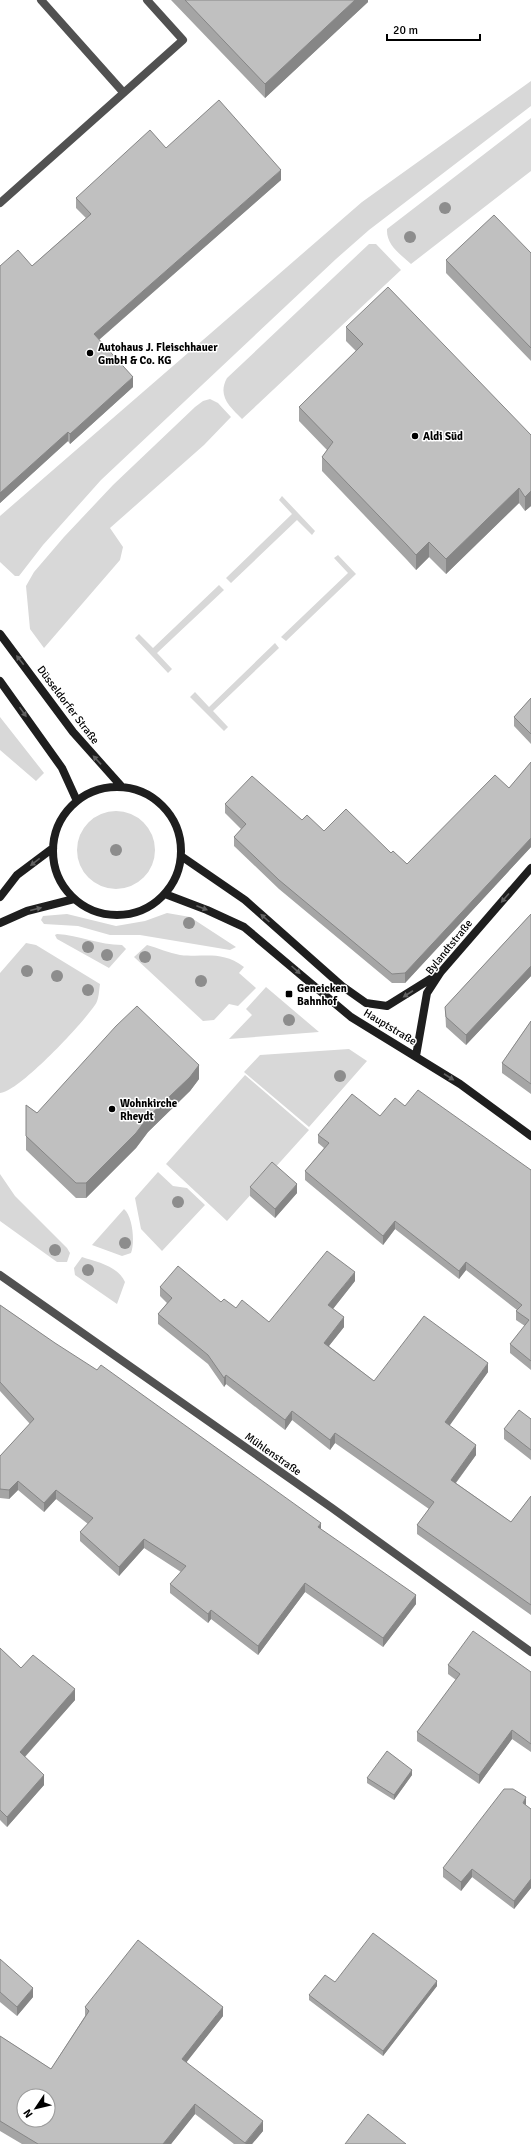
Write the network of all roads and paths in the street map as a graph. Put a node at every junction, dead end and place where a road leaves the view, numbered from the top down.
1 (41, 0) edge
2 (147, 0) edge
3 (123, 92) junction
4 (0, 203) edge
5 (0, 634) edge
6 (0, 681) edge
7 (122, 787) junction
8 (77, 801) junction
9 (53, 848) junction
10 (181, 856) junction
11 (531, 868) edge
12 (165, 894) junction
13 (0, 898) edge
14 (74, 899) junction
15 (0, 923) edge
16 (440, 972) junction
17 (416, 1056) junction
18 (531, 1136) edge
19 (0, 1275) edge
20 (531, 1652) edge

1 - 3 street
2 - 3 street
3 - 4 street
7 -> 5 main road, Düsseldorfer Straße
6 -> 8 main road
7 - 8 main road
7 - 10 main road
8 - 9 main road
9 -> 13 main road
9 - 14 main road
10 - 12 main road
16 -> 10 main road, Hauptstraße
11 -> 16 main road, Bylandtstraße
12 - 14 main road
12 -> 17 main road, Hauptstraße
15 -> 14 main road
16 - 17 main road, Bylandtstraße
17 -> 18 main road, Hauptstraße
19 - 20 street, Mühlenstraße

